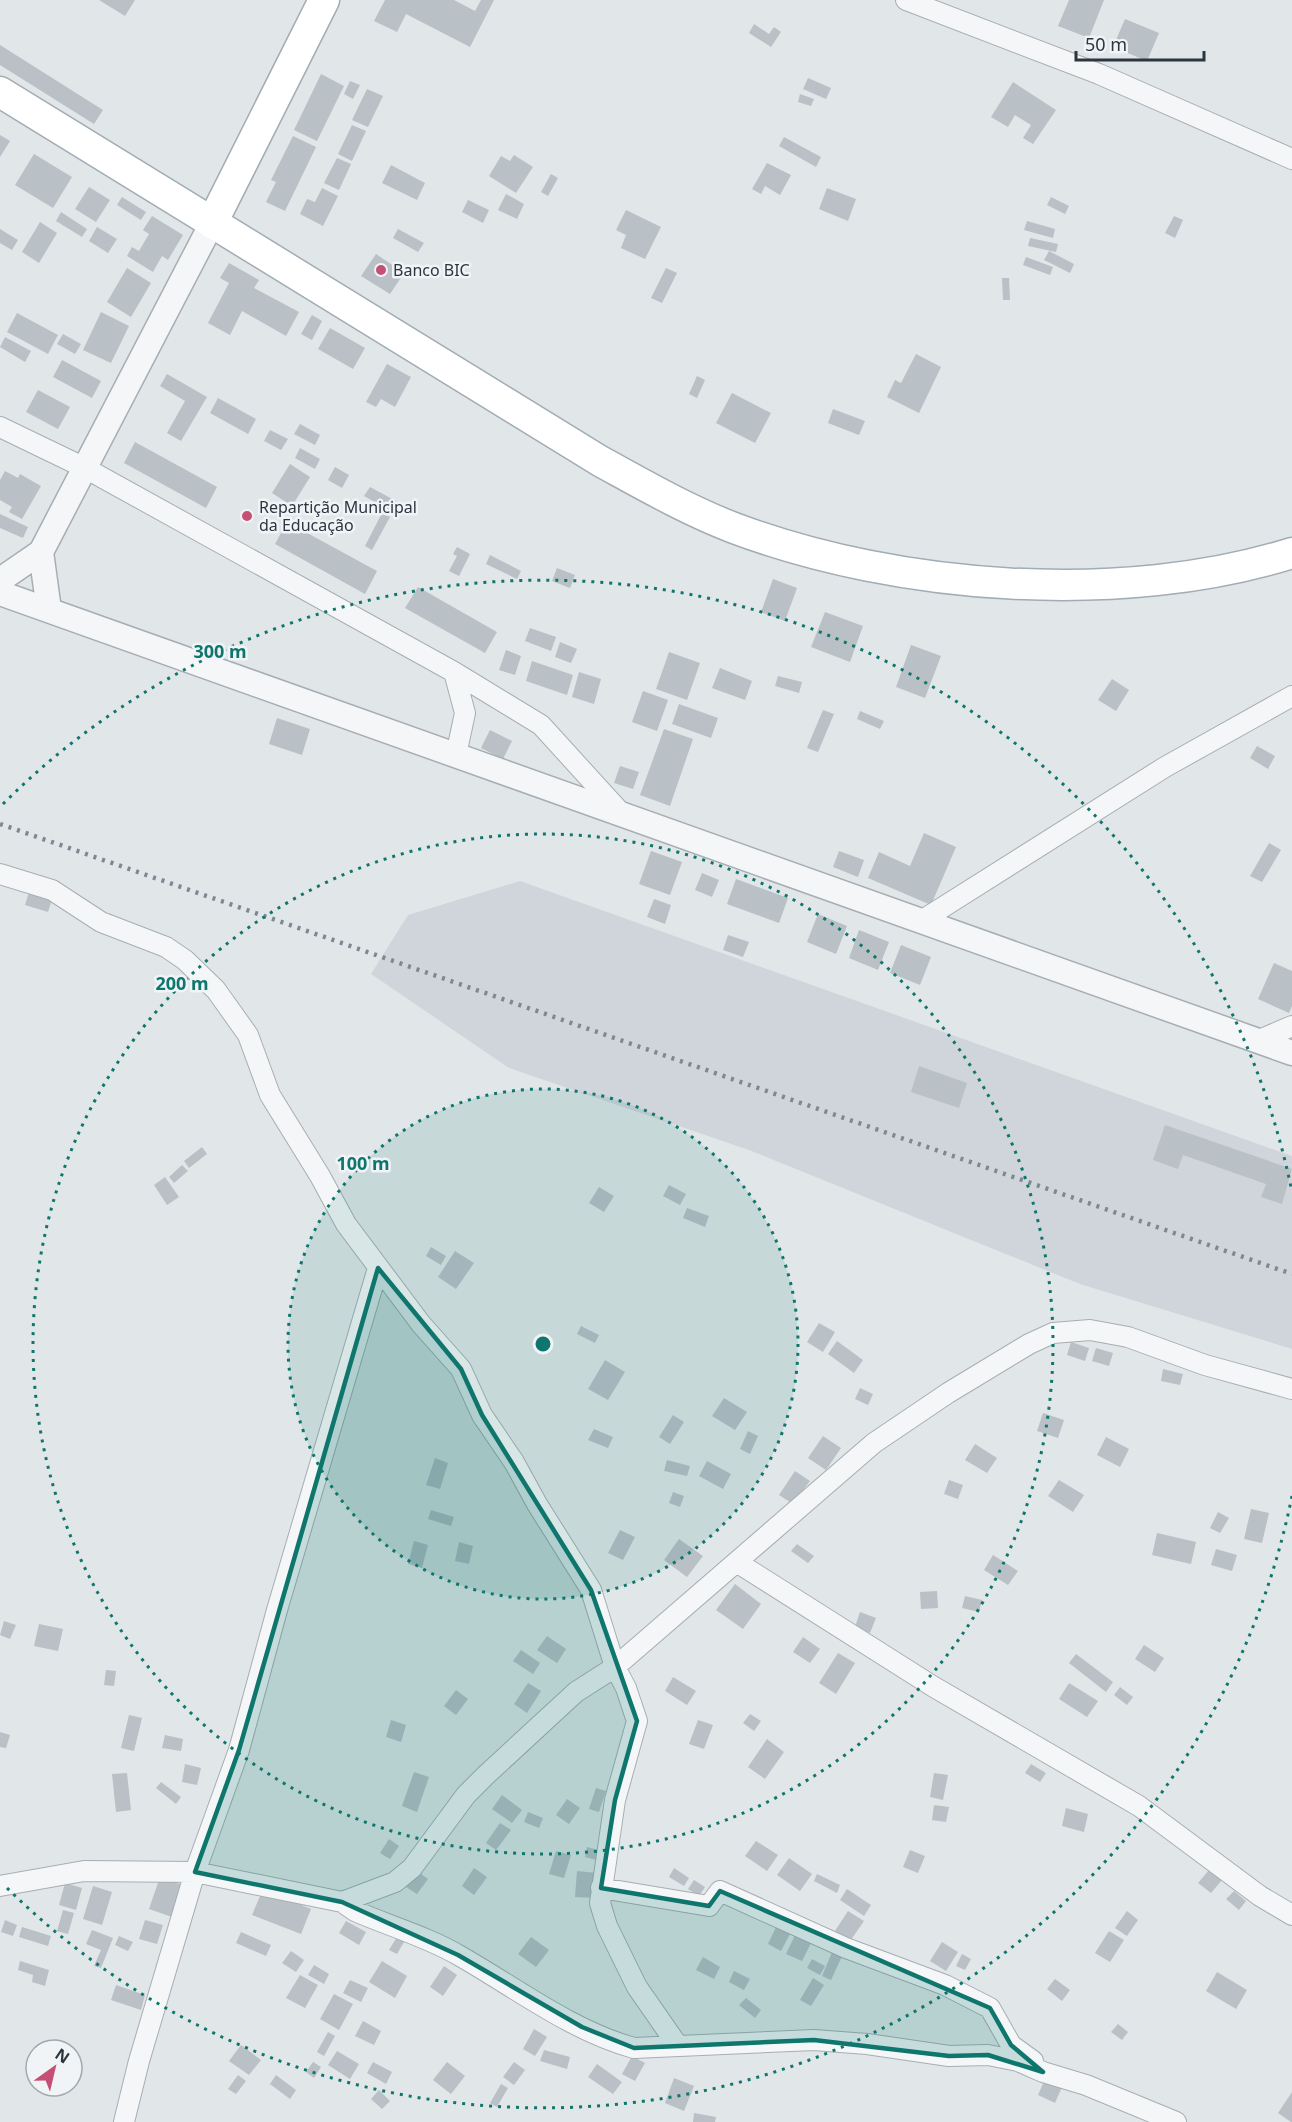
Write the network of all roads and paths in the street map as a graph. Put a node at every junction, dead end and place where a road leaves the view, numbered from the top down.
1 (906, 0) edge
2 (316, 3) edge
3 (0, 92) edge
4 (1292, 159) edge
5 (212, 224) junction
6 (0, 427) edge
7 (85, 468) junction
8 (41, 552) junction
9 (1292, 553) edge
10 (0, 580) edge
11 (0, 593) edge
12 (49, 610) junction
13 (454, 672) junction
14 (1292, 696) edge
15 (456, 756) junction
16 (624, 815) junction
17 (0, 874) edge
18 (921, 921) junction
19 (1292, 1026) edge
20 (1257, 1041) junction
21 (1292, 1053) edge
22 (378, 1268) junction
23 (1292, 1389) edge
24 (738, 1563) junction
25 (615, 1666) junction
26 (195, 1872) junction
27 (0, 1886) edge
28 (601, 1888) junction
29 (342, 1902) junction
30 (1292, 1915) edge
31 (678, 2046) junction
32 (1043, 2072) junction
33 (124, 2122) edge
34 (1176, 2122) edge

1 - 4 street
2 - 5 main road
3 - 5 main road
5 - 7 street
5 - 9 main road
6 - 7 street
7 - 8 street
7 - 13 street
8 - 10 street
8 - 12 street
11 - 12 street
12 - 15 street
13 - 15 street
13 - 16 street
14 - 18 street
15 - 16 street
16 - 18 street
17 - 22 street
18 - 20 street
19 - 20 street
20 - 21 street
22 - 25 street
22 - 26 street
23 - 24 street
24 - 25 street
24 - 30 street
25 - 28 street
25 - 29 street
26 - 27 street
26 - 29 street
26 - 33 street
28 - 31 street
28 - 32 street
29 - 31 street
31 - 32 street
32 - 34 street

